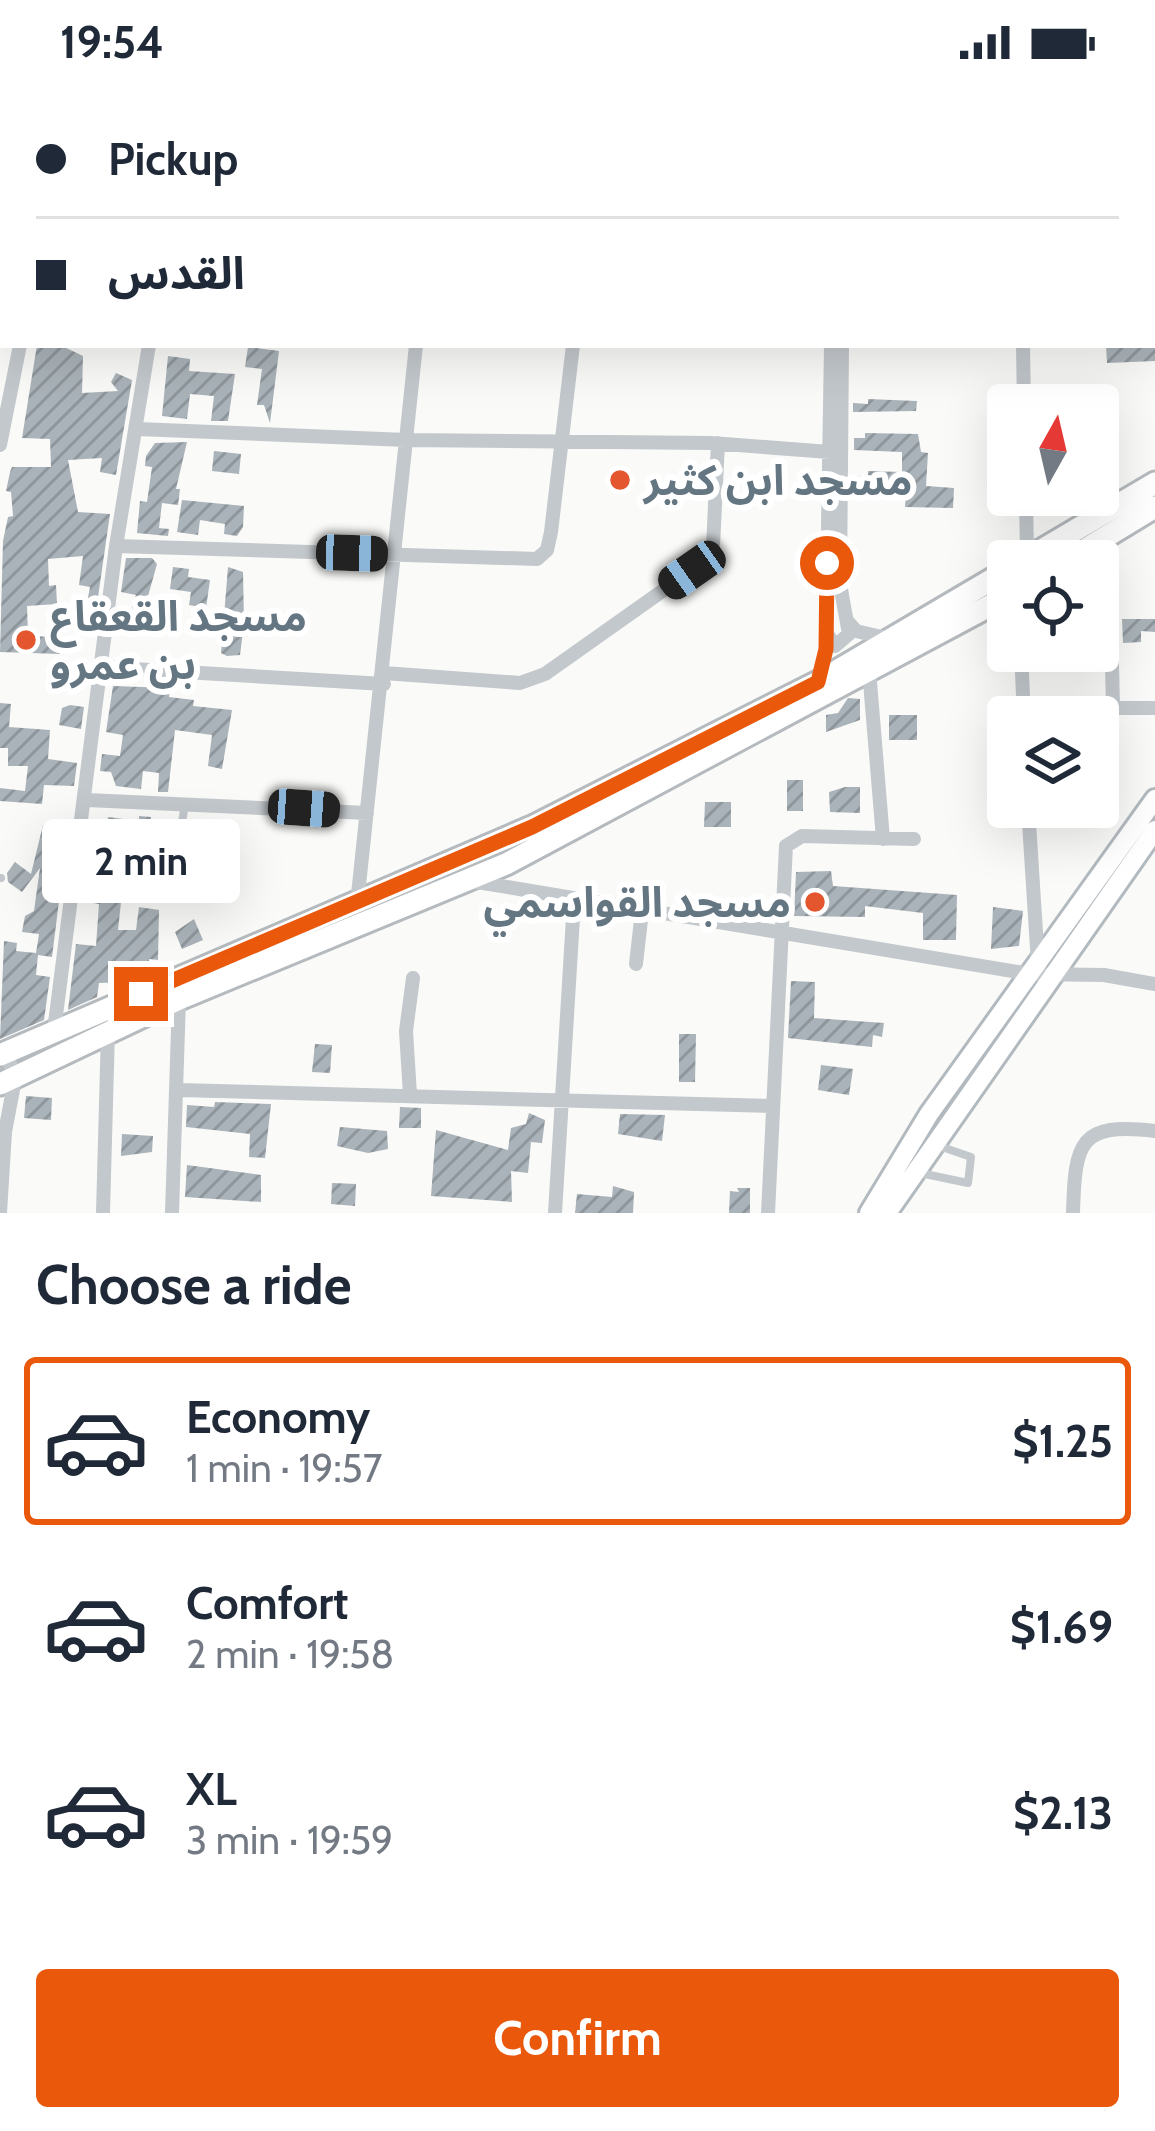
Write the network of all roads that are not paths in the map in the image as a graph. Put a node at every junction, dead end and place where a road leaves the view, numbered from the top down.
1 (149, 348) edge
2 (416, 348) edge
3 (574, 348) edge
4 (831, 348) edge
5 (842, 348) edge
6 (1024, 348) edge
7 (8, 371) edge
8 (1024, 384) edge
9 (136, 429) junction
10 (406, 440) junction
11 (563, 441) junction
12 (718, 443) junction
13 (0, 445) edge
14 (829, 452) junction
15 (1155, 483) edge
16 (1155, 507) edge
17 (1058, 540) edge
18 (1101, 540) edge
19 (116, 546) junction
20 (397, 554) junction
21 (987, 582) edge
22 (987, 607) edge
23 (848, 622) junction
24 (826, 629) junction
25 (890, 638) junction
26 (100, 668) junction
27 (869, 670) junction
28 (384, 679) junction
29 (818, 682) junction
30 (1119, 708) edge
31 (1155, 708) edge
32 (87, 800) junction
33 (1155, 800) edge
34 (185, 802) junction
35 (367, 813) junction
36 (1030, 828) edge
37 (1155, 830) edge
38 (883, 839) junction
39 (914, 839) dead end
40 (506, 864) junction
41 (466, 880) junction
42 (513, 889) junction
43 (170, 897) dead end
44 (574, 901) junction
45 (357, 904) junction
46 (642, 910) junction
47 (779, 931) junction
48 (636, 964) dead end
49 (1041, 970) junction
50 (413, 978) dead end
51 (1155, 984) edge
52 (179, 999) junction
53 (108, 1030) junction
54 (54, 1031) junction
55 (2, 1054) edge
56 (8, 1079) edge
57 (178, 1090) junction
58 (410, 1095) junction
59 (562, 1097) junction
60 (772, 1106) junction
61 (2, 1127) edge
62 (1155, 1131) edge
63 (932, 1144) junction
64 (914, 1171) junction
65 (1, 1213) edge
66 (104, 1213) edge
67 (172, 1213) edge
68 (555, 1213) edge
69 (768, 1213) edge
70 (868, 1213) edge
71 (887, 1213) edge
72 (1073, 1213) edge

1 - 9 street
2 - 10 street
3 - 11 street
4 - 14 street
5 - 23 street
6 - 8 street
7 - 13 street
9 - 10 street
9 - 19 street
10 - 11 street
10 - 20 street
11 - 12 street
11 - 20 street
12 - 14 street
12 - 28 street
14 - 24 street
15 - 17 main road
16 - 18 main road
19 - 20 street
19 - 26 street
20 - 28 street
21 - 25 main road
22 - 27 main road
23 - 24 street
23 - 25 street
24 - 29 street
25 - 29 main road
26 - 28 street
26 - 32 street
27 - 38 street
27 - 40 main road
28 - 35 street
29 - 45 main road
30 - 31 street
32 - 34 street
32 - 54 street
33 - 49 main road
34 - 35 street
34 - 43 lane
35 - 45 street
36 - 49 street
37 - 49 main road
38 - 39 street
38 - 47 street
40 - 41 main road
40 - 42 street
41 - 42 street
41 - 52 main road
42 - 44 street
44 - 46 street
44 - 59 street
45 - 54 main road
46 - 47 street
46 - 48 street
47 - 49 street
47 - 60 street
49 - 51 street
49 - 63 main road
49 - 70 main road
50 - 58 street
52 - 53 main road
52 - 57 street
53 - 56 main road
53 - 66 street
54 - 55 main road
55 - 56 street
56 - 61 street
57 - 58 street
57 - 67 street
58 - 59 street
59 - 60 street
59 - 68 street
60 - 69 street
61 - 65 street
62 - 72 street
63 - 64 main road
63 - 64 lane
64 - 71 main road

